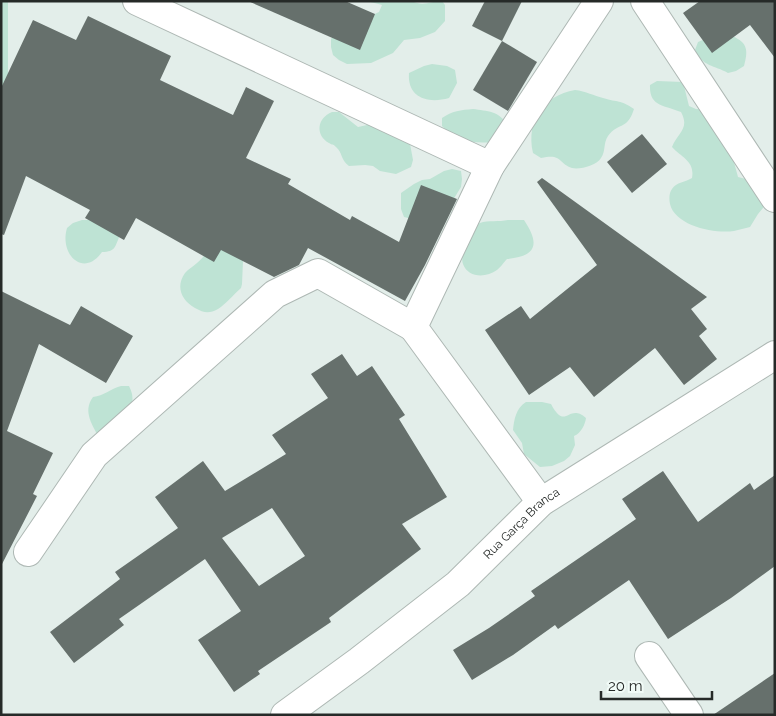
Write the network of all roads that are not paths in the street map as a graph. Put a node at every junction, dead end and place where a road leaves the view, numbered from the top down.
1 (137, 1) edge
2 (599, 1) edge
3 (645, 1) edge
4 (490, 166) junction
5 (775, 198) edge
6 (413, 327) junction
7 (775, 355) edge
8 (541, 502) junction
9 (28, 552) dead end
10 (648, 656) dead end
11 (285, 715) edge
12 (689, 715) edge

1 - 4 street
2 - 4 street
3 - 5 street
4 - 6 street
6 - 8 street
6 - 9 street
7 - 8 street, Rua Garça Branca
8 - 11 street, Rua Garça Branca
10 - 12 street

